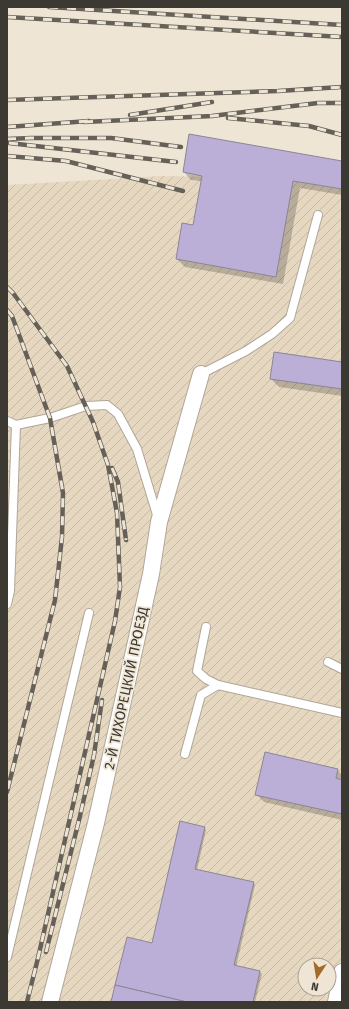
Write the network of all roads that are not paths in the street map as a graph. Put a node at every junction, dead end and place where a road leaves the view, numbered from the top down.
1 (318, 215) dead end
2 (201, 374) joint
3 (7, 421) edge
4 (16, 425) junction
5 (159, 522) junction
6 (7, 604) edge
7 (89, 613) dead end
8 (206, 627) dead end
9 (328, 662) dead end
10 (342, 669) edge
11 (218, 685) junction
12 (342, 712) edge
13 (185, 754) dead end
14 (7, 957) edge
15 (342, 972) edge
16 (50, 1002) edge
17 (336, 1002) edge

1 - 2 lane
2 - 5 street, 2-Й ТИХОРЕЦКИЙ ПРОЕЗД
3 - 4 lane
4 - 5 lane
4 - 6 lane
5 - 16 street, 2-Й ТИХОРЕЦКИЙ ПРОЕЗД
7 - 14 lane
8 - 11 lane
9 - 10 lane
11 - 12 lane
11 - 13 lane
15 - 17 street

